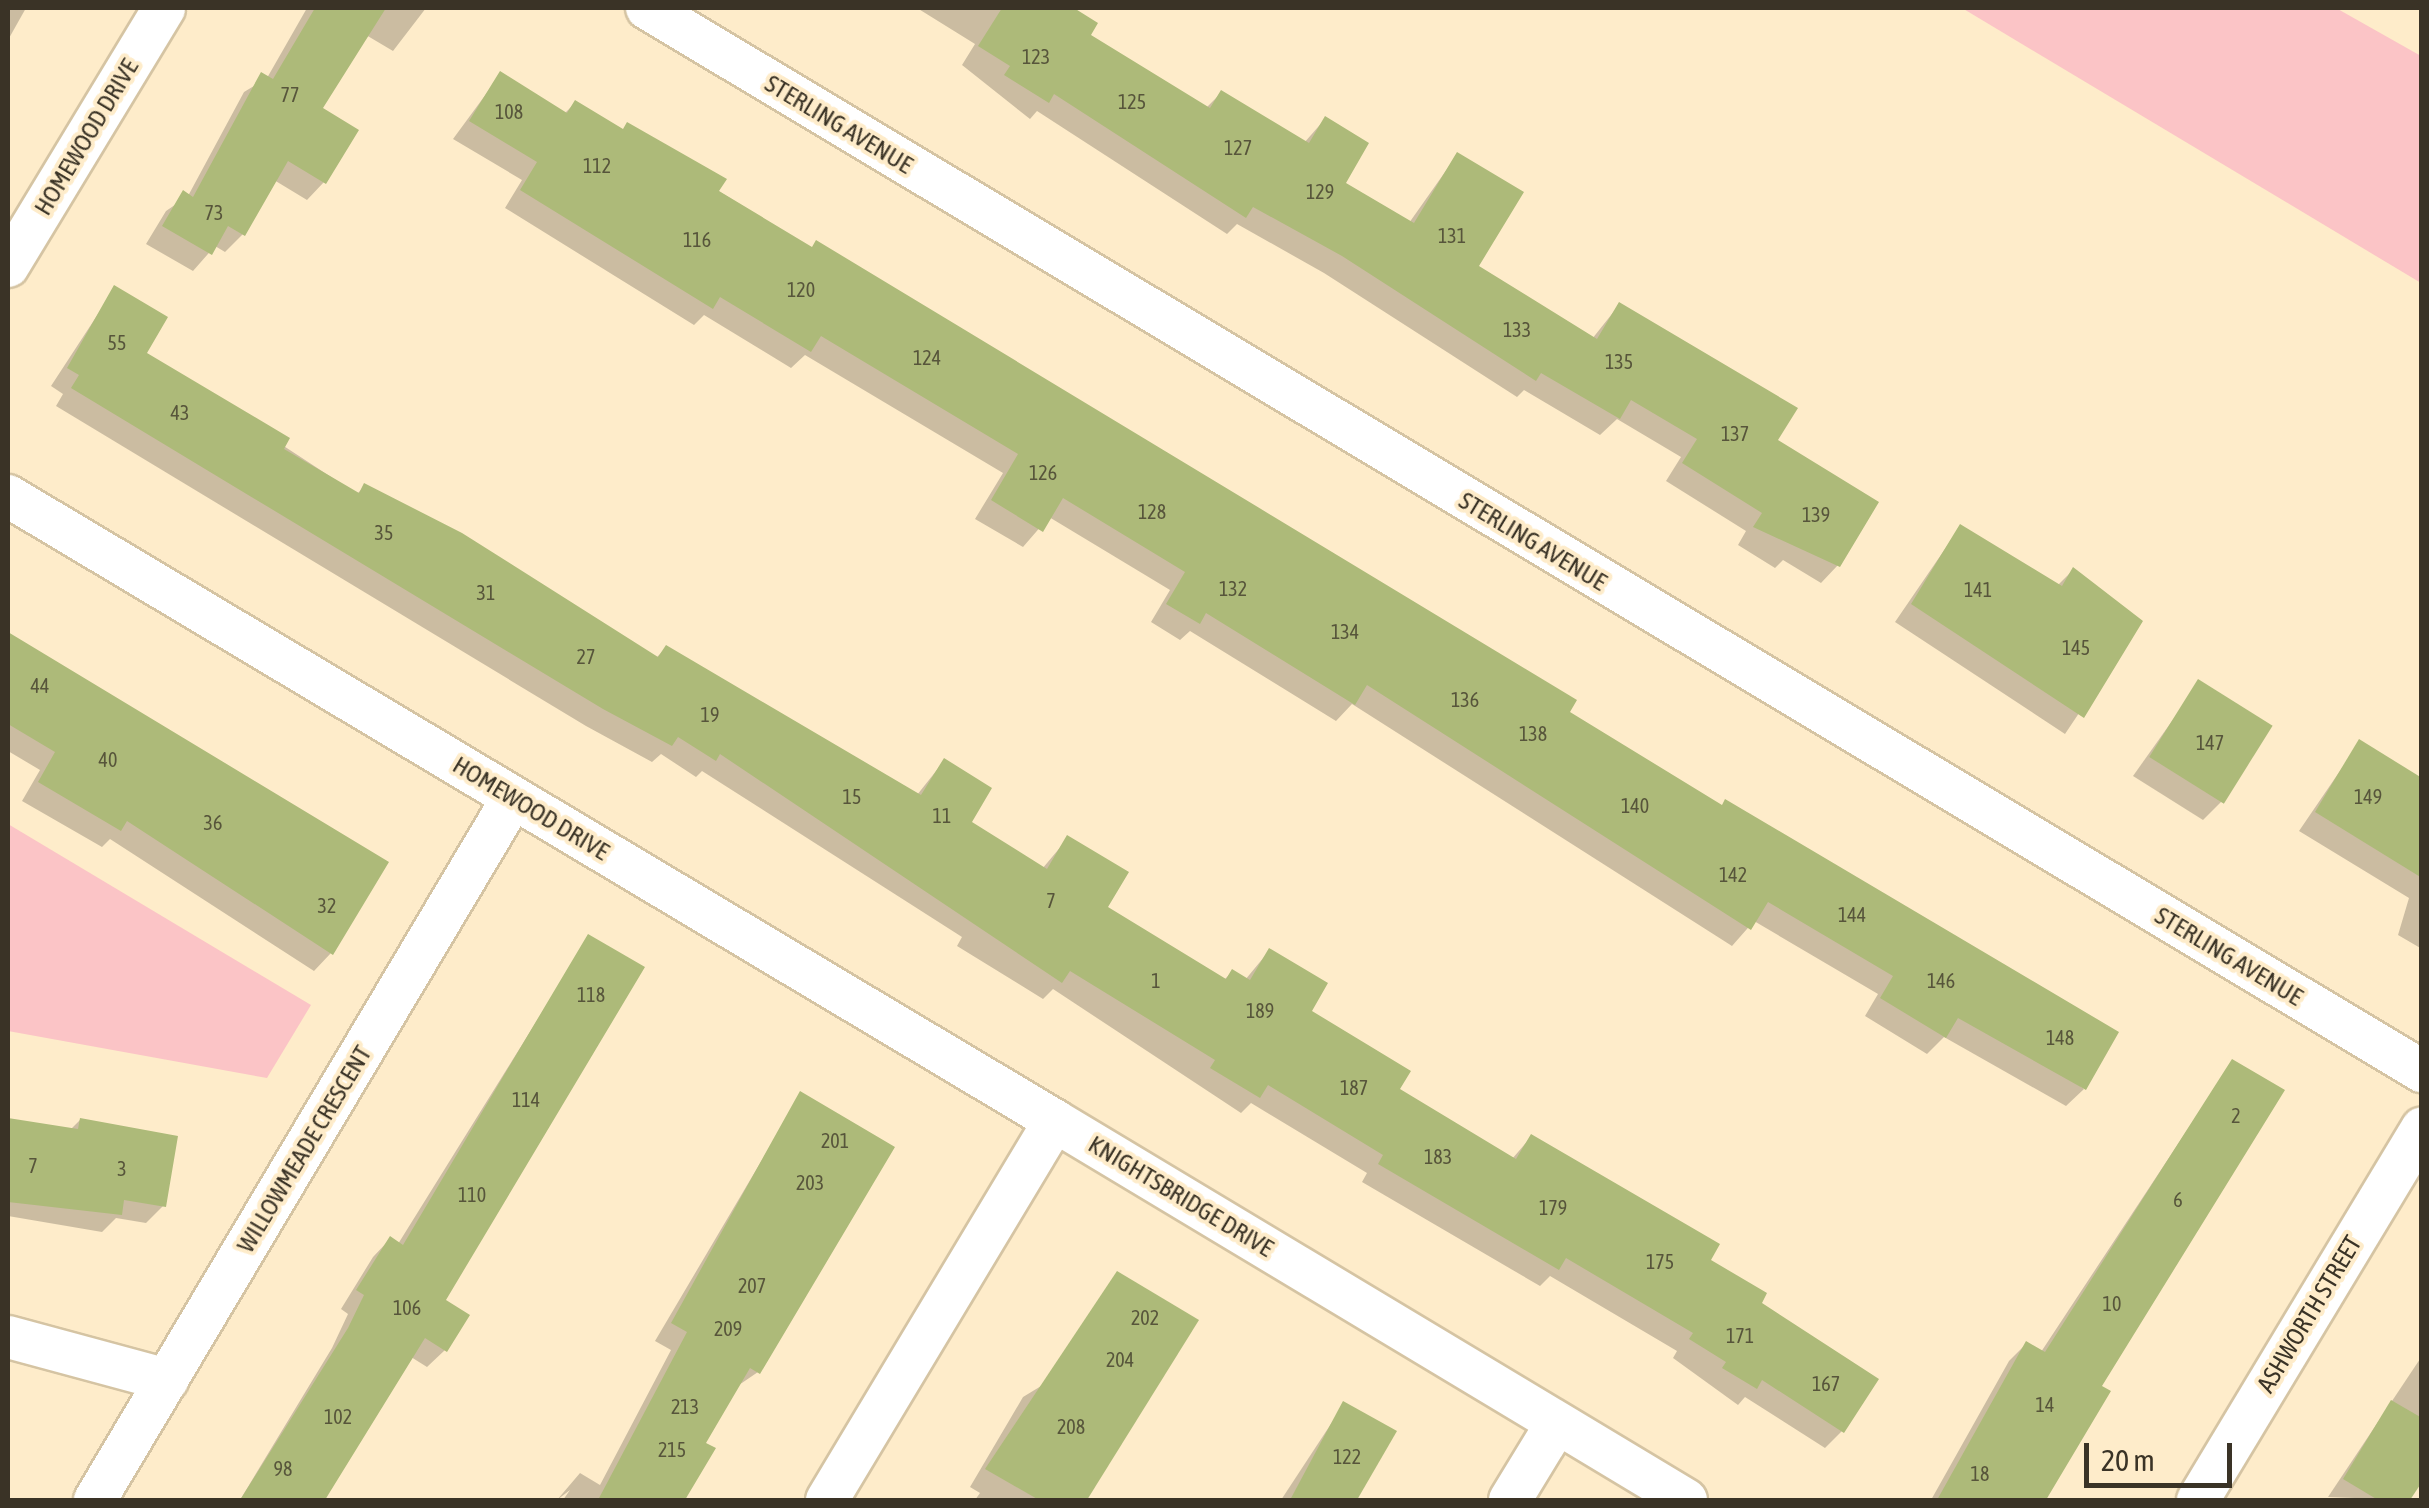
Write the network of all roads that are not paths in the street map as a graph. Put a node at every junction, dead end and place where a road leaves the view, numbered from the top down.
1 (164, 8) edge
2 (646, 8) edge
3 (8, 266) edge
4 (8, 496) edge
5 (514, 798) junction
6 (2422, 1072) edge
7 (1056, 1121) junction
8 (2422, 1128) edge
9 (8, 1337) edge
10 (167, 1380) junction
11 (1557, 1423) junction
12 (96, 1500) edge
13 (828, 1500) edge
14 (1510, 1500) edge
15 (1686, 1500) edge
16 (2198, 1500) edge

1 - 3 street, HOMEWOOD DRIVE
2 - 6 street, STERLING AVENUE
4 - 5 street, HOMEWOOD DRIVE
5 - 7 street, HOMEWOOD DRIVE
5 - 10 street, WILLOWMEADE CRESCENT
7 - 11 street, KNIGHTSBRIDGE DRIVE
7 - 13 street
8 - 16 street, ASHWORTH STREET
9 - 10 street
10 - 12 street, WILLOWMEADE CRESCENT
11 - 14 street
11 - 15 street, KNIGHTSBRIDGE DRIVE

